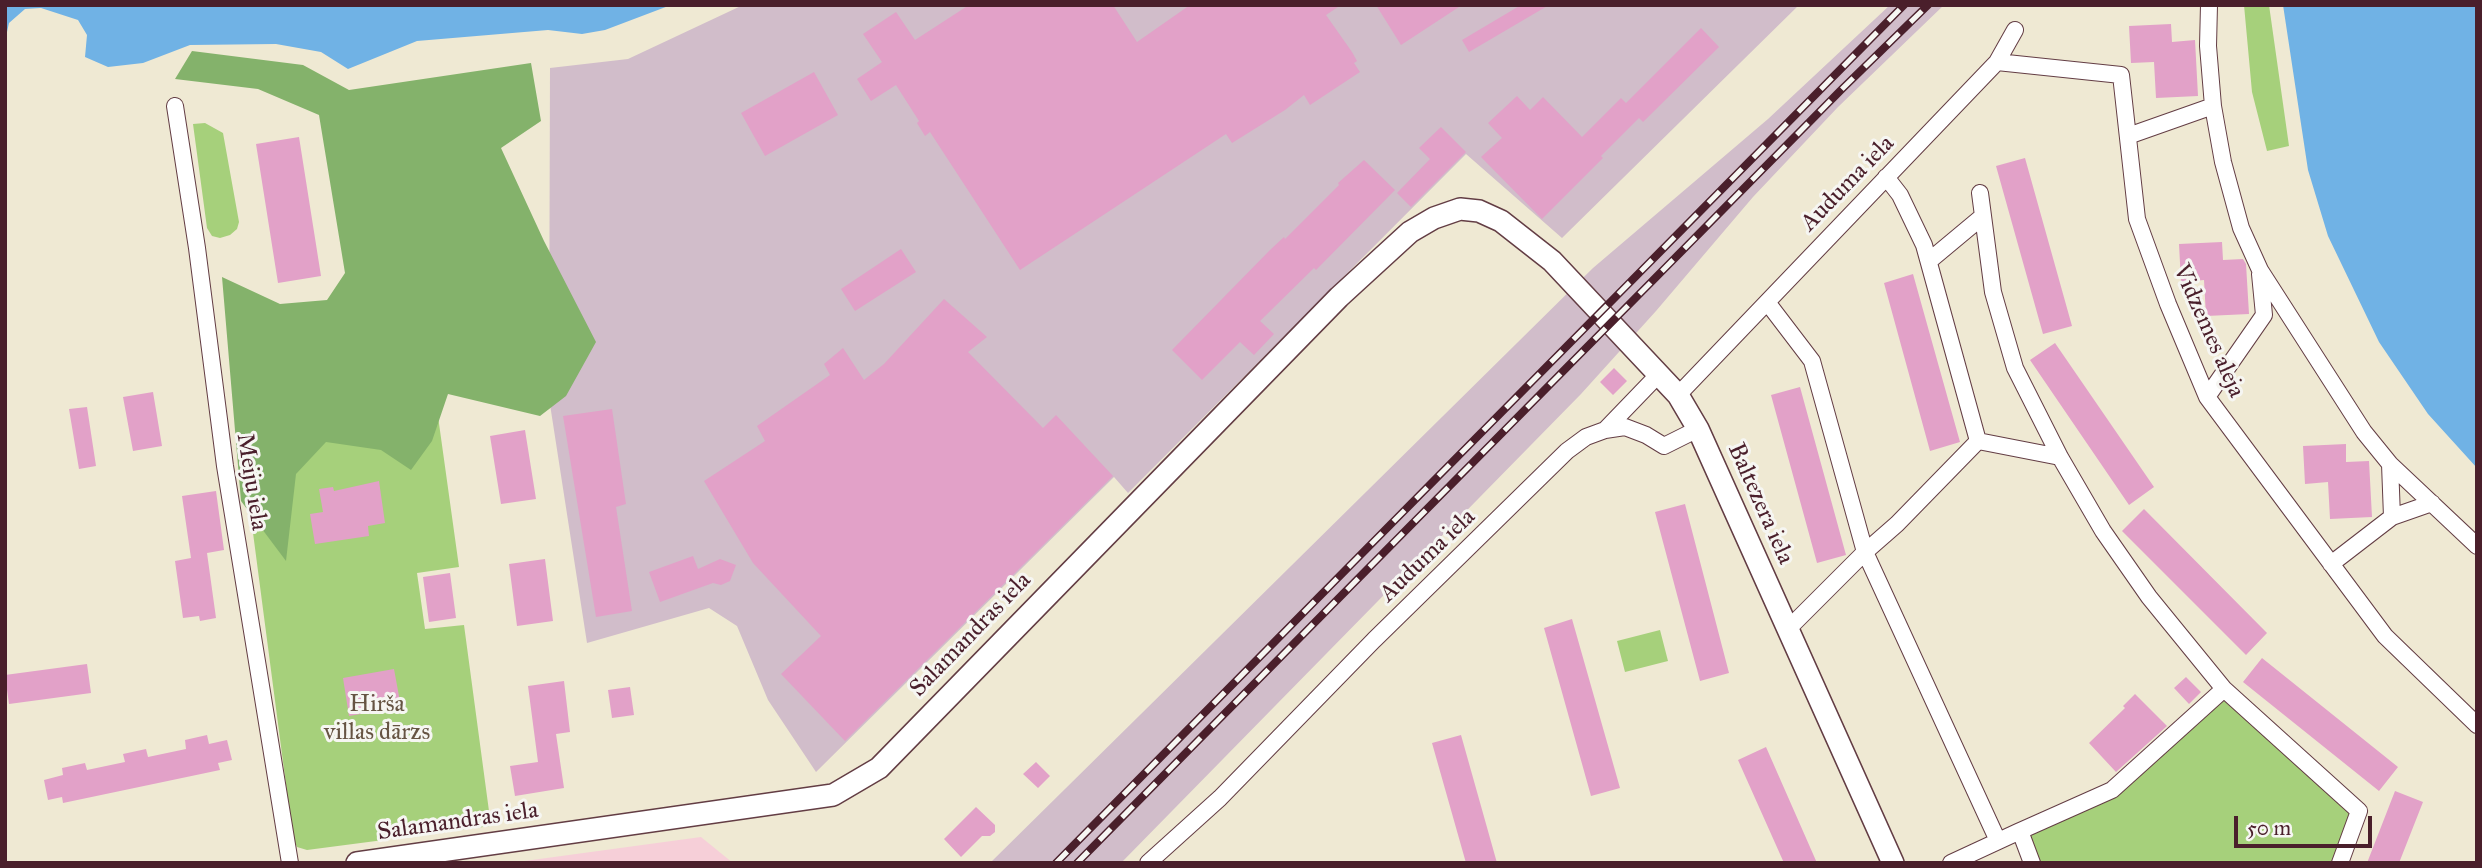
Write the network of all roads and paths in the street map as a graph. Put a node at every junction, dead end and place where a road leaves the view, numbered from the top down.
1 (2209, 5) edge
2 (2015, 30) dead end
3 (1997, 62) junction
4 (176, 106) dead end
5 (2213, 106) junction
6 (2128, 136) junction
7 (1886, 177) junction
8 (1980, 193) dead end
9 (1983, 216) junction
10 (1501, 221) joint
11 (1929, 261) junction
12 (2260, 270) junction
13 (1767, 302) junction
14 (1658, 375) junction
15 (1678, 395) junction
16 (2207, 397) junction
17 (1698, 429) junction
18 (1605, 430) junction
19 (1978, 441) junction
20 (2060, 457) junction
21 (2390, 464) junction
22 (2432, 503) junction
23 (2392, 517) junction
24 (2477, 546) edge
25 (1865, 552) junction
26 (2330, 564) junction
27 (1788, 629) junction
28 (2224, 689) junction
29 (2477, 724) edge
30 (2020, 831) junction
31 (1998, 841) junction
32 (290, 863) edge
33 (357, 863) edge
34 (1148, 863) edge
35 (1893, 863) edge
36 (1951, 863) edge
37 (2032, 863) edge
38 (2340, 863) edge

1 - 5 street
2 - 3 street, Auduma iela
3 - 6 street, Vidzemes aleja
3 - 7 street, Auduma iela
4 - 32 street, Meiju iela
5 - 6 street
5 - 12 street
6 - 16 street, Vidzemes aleja
7 - 11 street
7 - 13 street, Auduma iela
8 - 9 street
9 - 11 street
9 - 20 street
10 - 14 street, Baltezera iela
10 - 33 street, Salamandras iela
11 - 19 street
12 - 16 street
12 - 21 street
13 - 15 street, Auduma iela
13 - 25 street
14 - 15 street, Baltezera iela
14 - 18 street
15 - 17 street, Baltezera iela
16 - 26 street, Vidzemes aleja
17 - 18 street
17 - 27 street, Baltezera iela
18 - 34 street, Auduma iela
19 - 20 street
19 - 25 street
20 - 28 street
21 - 22 street
21 - 23 street
22 - 23 street
22 - 24 street
23 - 26 street
25 - 27 street
25 - 31 street
26 - 29 street, Vidzemes aleja
27 - 35 street, Baltezera iela
28 - 30 street
28 - 38 street
30 - 31 street
30 - 37 street
31 - 36 street

